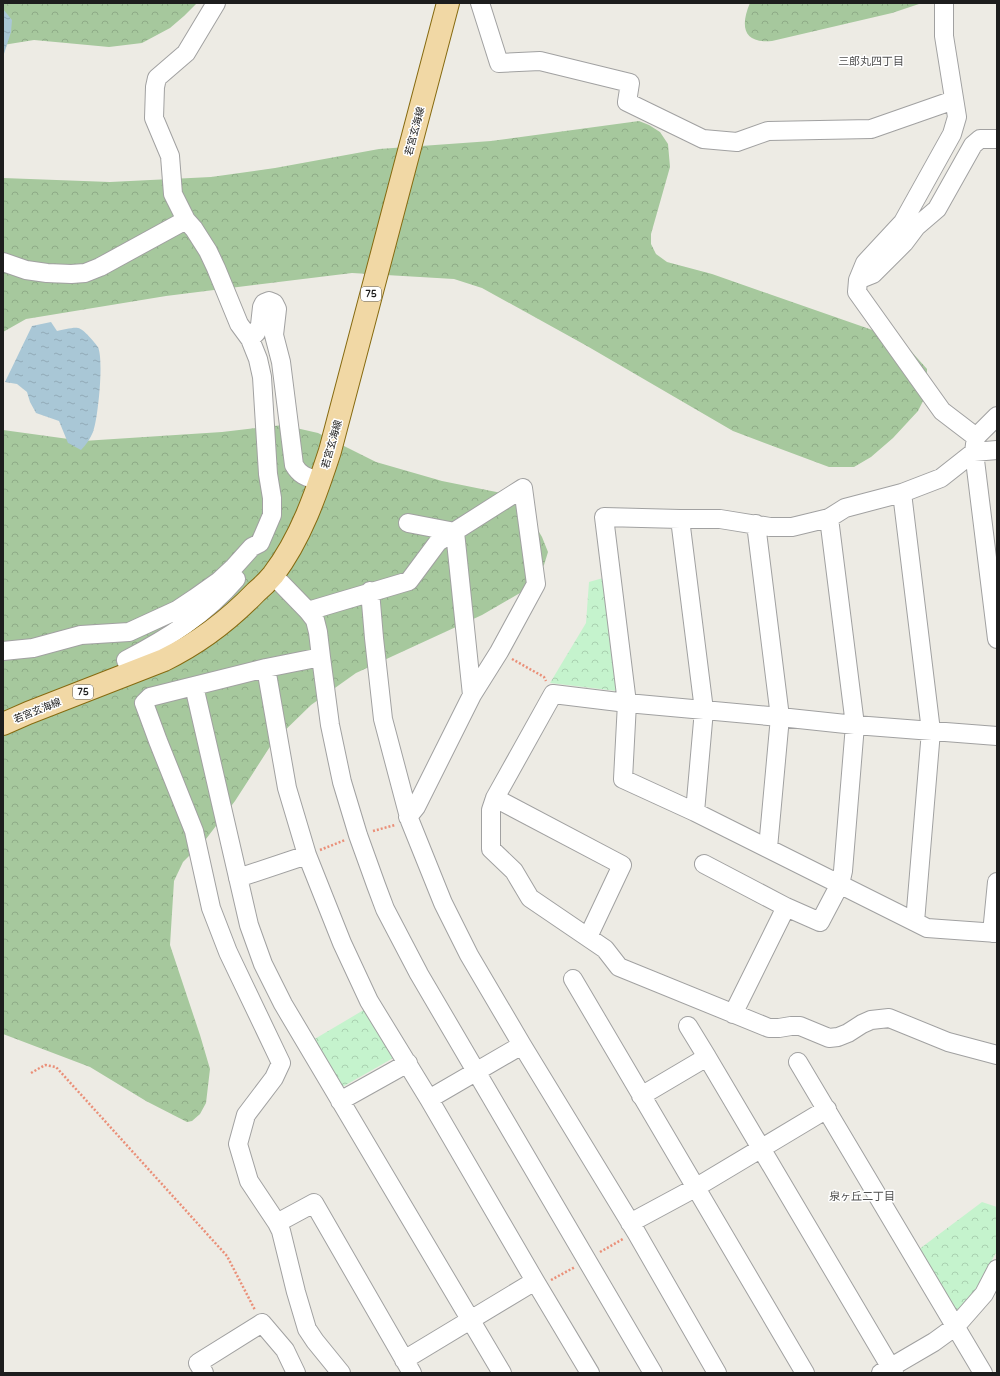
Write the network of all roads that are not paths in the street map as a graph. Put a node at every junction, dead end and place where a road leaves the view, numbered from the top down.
1 (216, 3) edge
2 (448, 3) edge
3 (480, 3) edge
4 (944, 3) edge
5 (954, 100) junction
6 (997, 139) edge
7 (186, 220) junction
8 (3, 262) edge
9 (858, 280) junction
10 (250, 339) junction
11 (997, 416) edge
12 (975, 445) junction
13 (997, 450) edge
14 (320, 480) junction
15 (902, 494) junction
16 (829, 518) junction
17 (680, 519) junction
18 (408, 523) dead end
19 (756, 524) junction
20 (455, 532) junction
21 (260, 543) junction
22 (273, 575) junction
23 (370, 592) junction
24 (308, 611) junction
25 (997, 639) edge
26 (3, 651) edge
27 (320, 657) junction
28 (266, 668) junction
29 (131, 674) junction
30 (194, 686) junction
31 (472, 695) junction
32 (627, 703) junction
33 (704, 710) junction
34 (780, 717) junction
35 (3, 724) edge
36 (855, 725) junction
37 (931, 731) junction
38 (997, 736) edge
39 (494, 798) junction
40 (695, 812) junction
41 (409, 819) junction
42 (768, 848) junction
43 (307, 855) junction
44 (704, 864) dead end
45 (238, 878) junction
46 (997, 882) edge
47 (840, 884) junction
48 (786, 907) junction
49 (915, 922) junction
50 (995, 933) edge
51 (588, 937) junction
52 (572, 979) dead end
53 (733, 1014) junction
54 (688, 1026) dead end
55 (522, 1045) junction
56 (997, 1055) edge
57 (707, 1057) junction
58 (798, 1062) dead end
59 (408, 1063) junction
60 (476, 1073) junction
61 (641, 1096) junction
62 (429, 1099) junction
63 (340, 1101) junction
64 (827, 1109) junction
65 (761, 1148) junction
66 (695, 1188) junction
67 (277, 1223) junction
68 (630, 1223) junction
69 (997, 1269) edge
70 (535, 1281) junction
71 (470, 1320) junction
72 (956, 1326) junction
73 (408, 1366) edge
74 (888, 1371) edge
75 (204, 1373) edge
76 (296, 1373) edge
77 (341, 1373) edge
78 (502, 1373) edge
79 (590, 1373) edge
80 (653, 1373) edge
81 (717, 1373) edge
82 (805, 1373) edge
83 (983, 1373) edge

1 - 7 street
2 - 14 main road, 若宮玄海線 / 75
3 - 5 street
4 - 5 street
5 - 9 street
6 - 9 street
7 - 8 street
7 - 10 street
9 - 12 street
10 - 14 street
10 - 21 street
11 - 12 street
12 - 13 street
12 - 15 street
12 - 25 street
14 - 22 main road, 若宮玄海線 / 75
15 - 16 street
15 - 37 street
16 - 19 street
16 - 36 street
17 - 19 street
17 - 32 street
17 - 33 street
18 - 20 street
19 - 34 street
20 - 23 street
20 - 31 street
20 - 31 street
21 - 26 street
21 - 29 street
22 - 24 street
22 - 29 main road, 若宮玄海線 / 75
23 - 24 street
23 - 41 street
24 - 27 street
27 - 28 street
27 - 60 street
28 - 30 street
28 - 43 street
29 - 35 main road, 若宮玄海線 / 75
30 - 45 street
30 - 67 street
31 - 41 street
32 - 33 street
32 - 39 street
32 - 40 street
33 - 34 street
33 - 40 street
34 - 36 street
34 - 42 street
36 - 37 street
36 - 47 street
37 - 38 street
37 - 49 street
39 - 51 street
39 - 51 street
40 - 42 street
41 - 55 street
42 - 47 street
43 - 45 street
43 - 59 street
44 - 48 street
45 - 63 street
46 - 50 street
47 - 48 street
47 - 49 street
48 - 53 street
49 - 50 street
51 - 53 street
52 - 61 street
53 - 56 street
54 - 57 street
55 - 60 street
55 - 68 street
57 - 61 street
57 - 65 street
58 - 64 street
59 - 62 street
59 - 63 street
60 - 62 street
60 - 80 street
61 - 66 street
62 - 70 street
63 - 71 street
64 - 65 street
64 - 72 street
65 - 66 street
65 - 74 street
66 - 68 street
66 - 82 street
67 - 73 street
67 - 77 street
68 - 81 street
69 - 72 street
70 - 71 street
70 - 79 street
71 - 73 street
71 - 78 street
72 - 74 street
72 - 83 street
75 - 76 street

